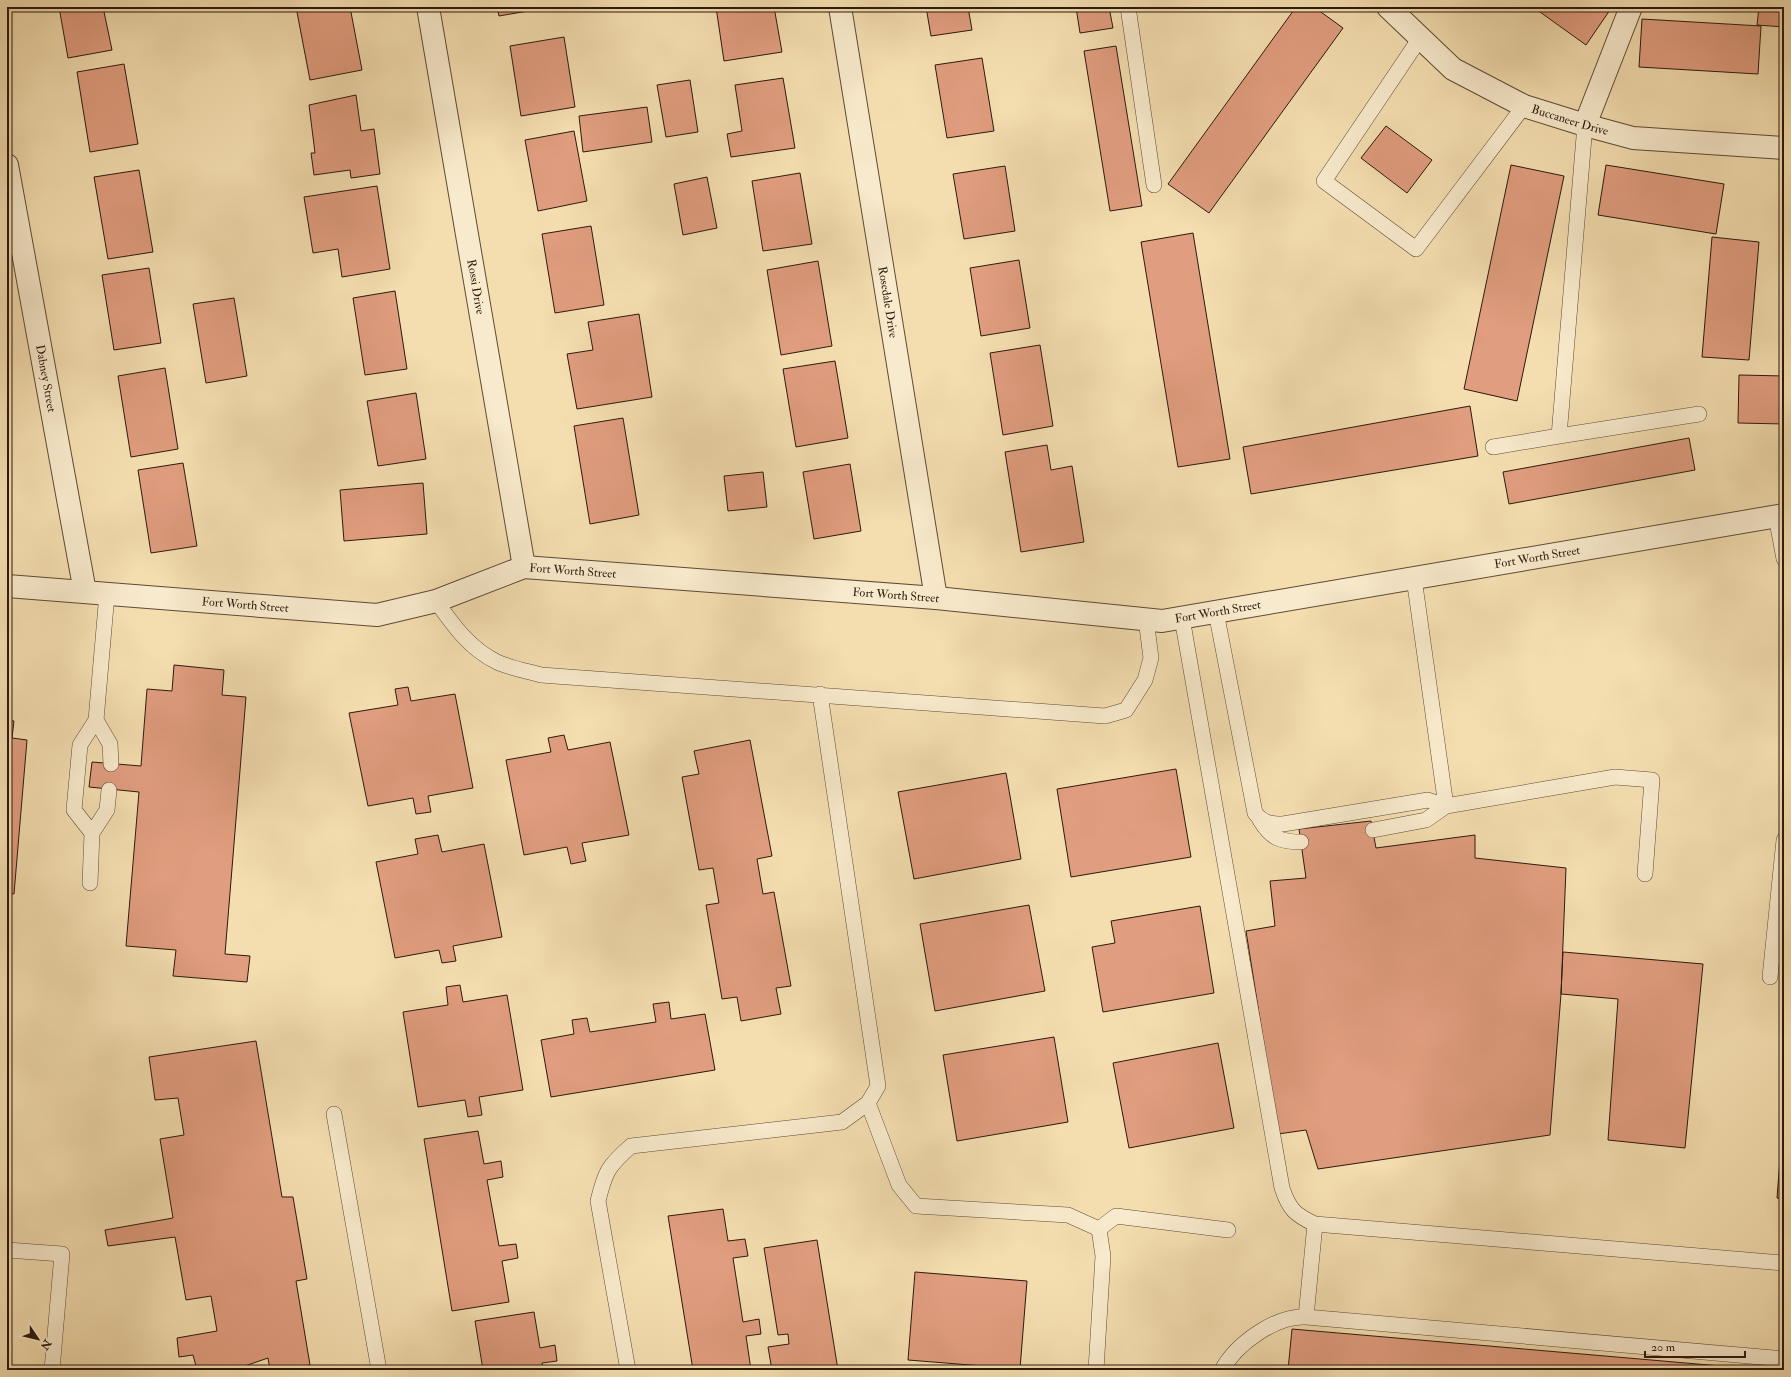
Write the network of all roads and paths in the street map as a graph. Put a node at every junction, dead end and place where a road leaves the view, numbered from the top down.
1 (428, 7) edge
2 (840, 7) edge
3 (1128, 7) edge
4 (1388, 7) edge
5 (1631, 7) edge
6 (1420, 38) junction
7 (1524, 106) junction
8 (1584, 125) junction
9 (1784, 148) edge
10 (7, 165) edge
11 (1154, 185) dead end
12 (1699, 414) dead end
13 (1559, 436) junction
14 (1493, 448) dead end
15 (1780, 516) edge
16 (1784, 559) edge
17 (524, 567) junction
18 (1414, 578) junction
19 (7, 586) edge
20 (84, 592) junction
21 (107, 594) junction
22 (936, 598) junction
23 (436, 601) junction
24 (1216, 612) junction
25 (1182, 618) junction
26 (1146, 619) junction
27 (820, 694) junction
28 (96, 720) junction
29 (110, 764) dead end
30 (109, 790) dead end
31 (1446, 806) junction
32 (1260, 820) junction
33 (1372, 830) dead end
34 (92, 833) junction
35 (1784, 840) edge
36 (1301, 842) dead end
37 (1645, 874) dead end
38 (90, 883) dead end
39 (1770, 977) dead end
40 (868, 1103) junction
41 (334, 1114) dead end
42 (1315, 1224) junction
43 (1099, 1229) junction
44 (1228, 1230) dead end
45 (7, 1250) edge
46 (1784, 1263) edge
47 (1306, 1317) junction
48 (1784, 1359) edge
49 (52, 1370) edge
50 (379, 1370) edge
51 (628, 1370) edge
52 (1096, 1370) edge
53 (1222, 1370) edge

1 - 17 street, Rossi Drive
2 - 22 street, Rosedale Drive
3 - 11 lane
4 - 6 street, Buccaneer Drive
5 - 8 street
6 - 7 street, Buccaneer Drive
6 - 7 lane
7 - 8 street, Buccaneer Drive
8 - 9 street, Buccaneer Drive
8 - 13 lane
10 - 20 street, Dabney Street
12 - 13 lane
13 - 14 lane
15 - 16 lane
15 - 18 street, Fort Worth Street
17 - 22 street, Fort Worth Street
17 - 23 street, Fort Worth Street
18 - 24 street, Fort Worth Street
18 - 31 lane
19 - 20 street, Fort Worth Street
20 - 21 street, Fort Worth Street
21 - 23 street, Fort Worth Street
21 - 28 lane
22 - 26 street, Fort Worth Street
23 - 27 lane
24 - 25 street, Fort Worth Street
24 - 32 lane
25 - 26 street, Fort Worth Street
25 - 42 lane
26 - 27 lane
27 - 40 lane
28 - 29 lane
28 - 34 lane
30 - 34 lane
31 - 32 lane
31 - 33 lane
31 - 37 lane
32 - 36 lane
34 - 38 lane
35 - 39 lane
40 - 43 lane
40 - 51 lane
41 - 50 lane
42 - 46 lane
42 - 47 lane
43 - 44 lane
43 - 52 lane
45 - 49 lane
47 - 48 lane
47 - 53 lane

